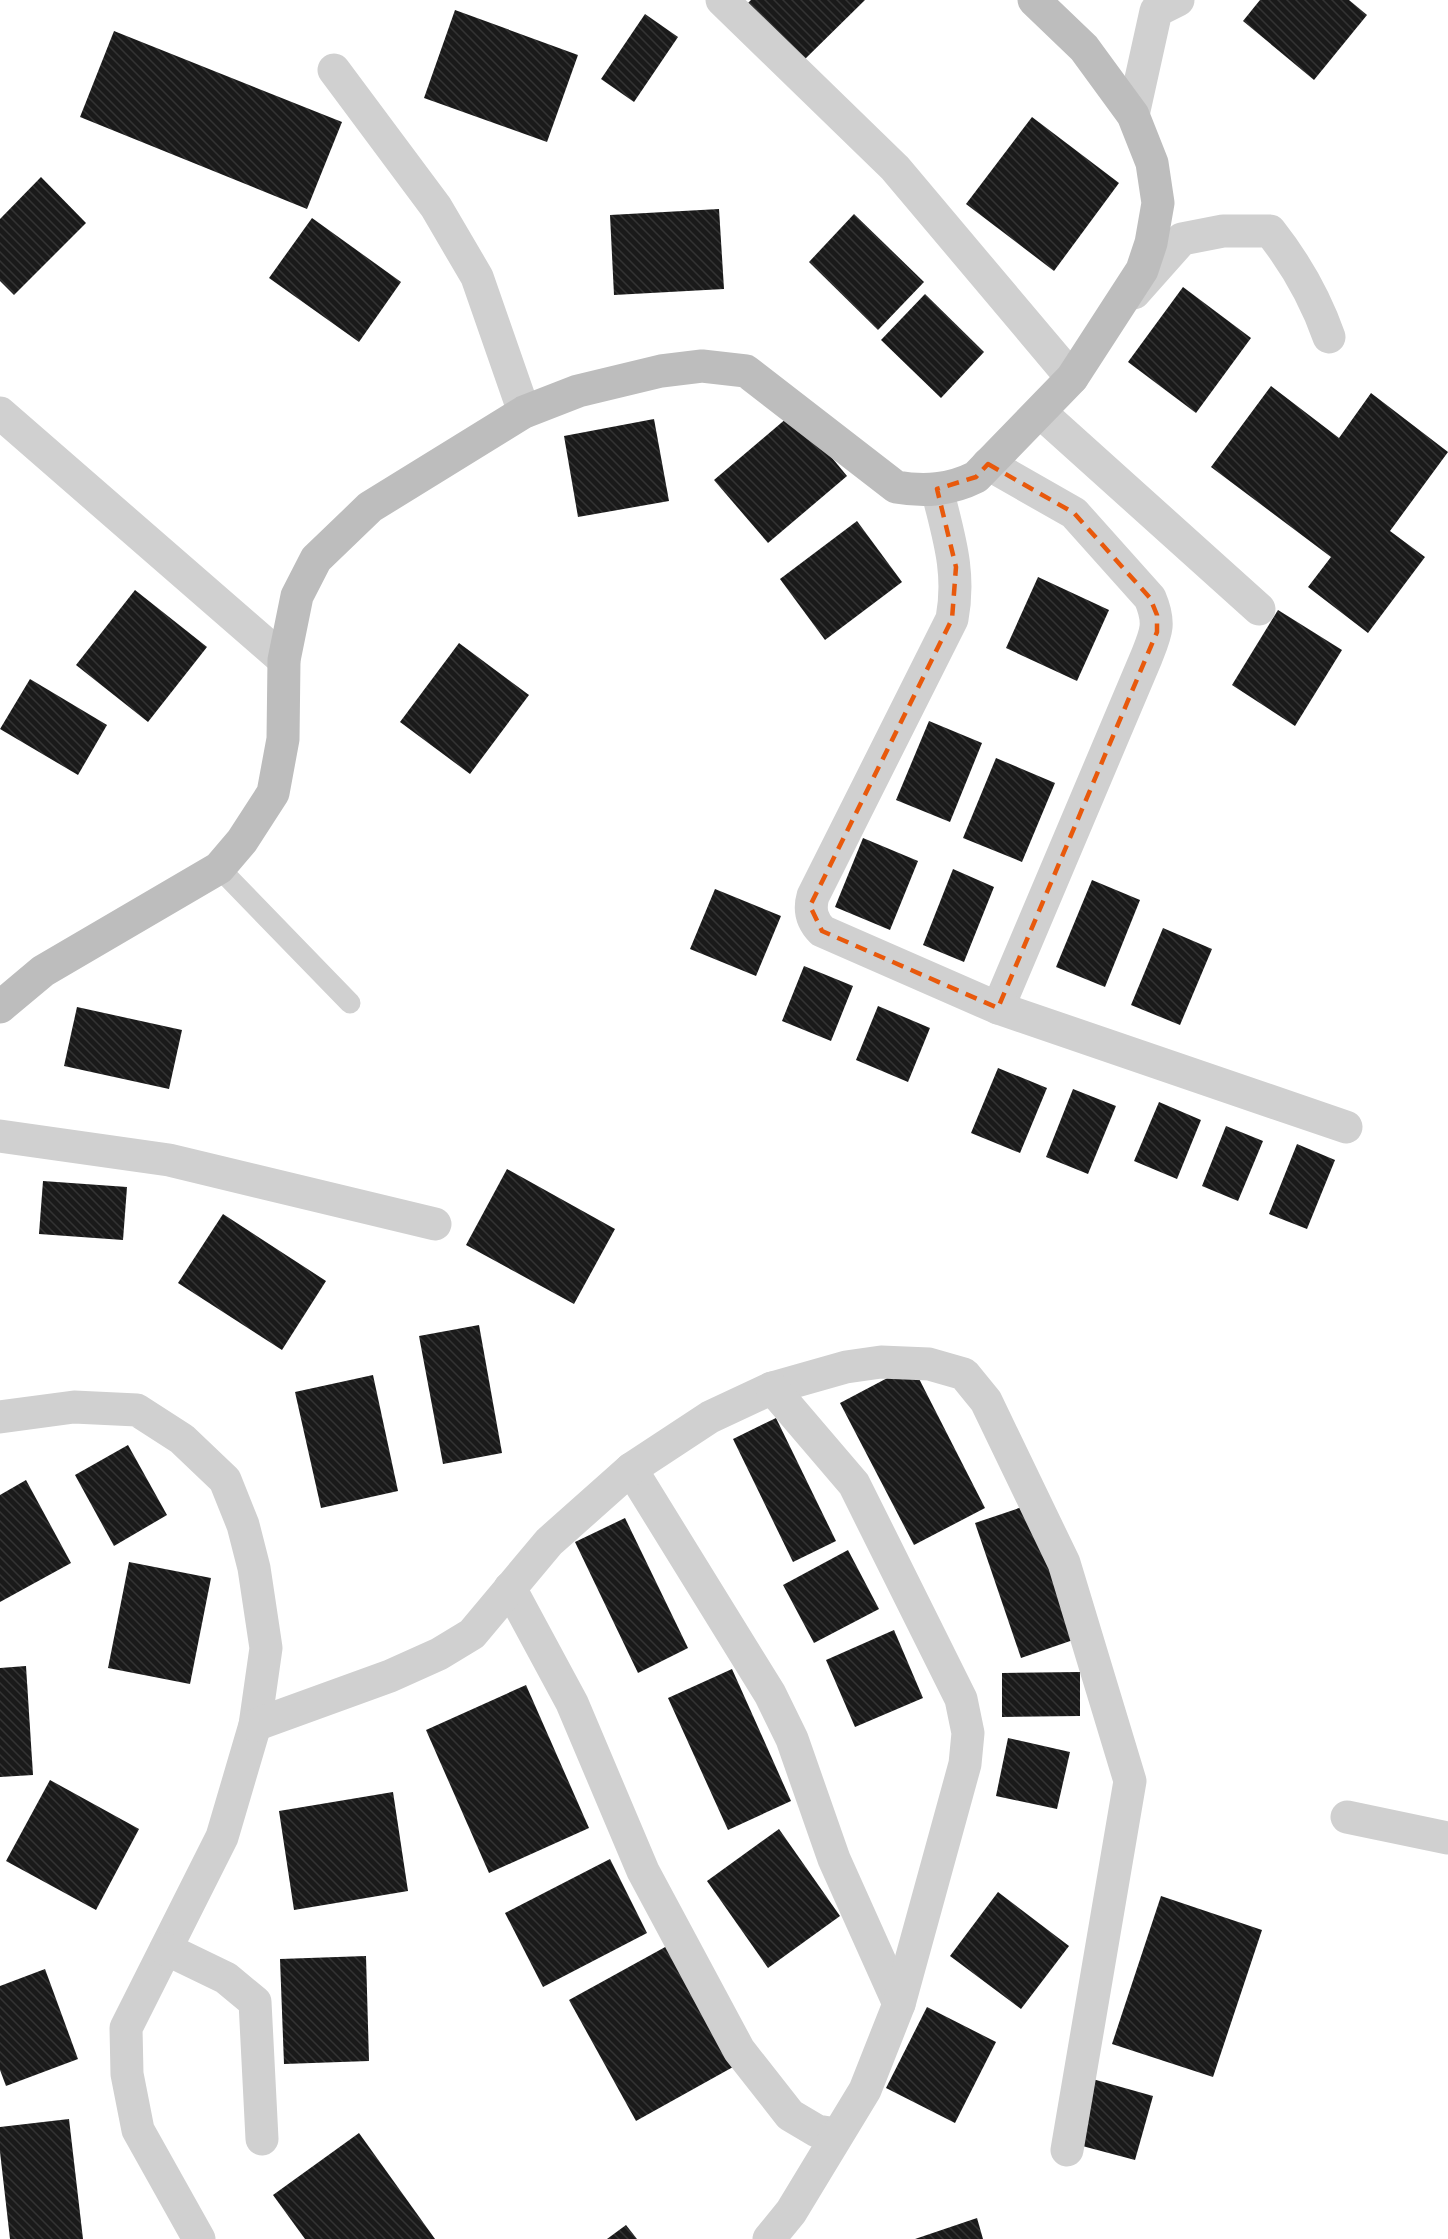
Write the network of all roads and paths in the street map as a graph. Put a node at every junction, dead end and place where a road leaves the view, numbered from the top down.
1 (722, 0) edge
2 (1034, 0) edge
3 (1178, 0) edge
4 (334, 70) dead end
5 (1133, 115) junction
6 (1110, 319) junction
7 (1329, 337) dead end
8 (1072, 378) junction
9 (524, 412) junction
10 (1040, 412) junction
11 (0, 413) edge
12 (988, 464) junction
13 (937, 489) junction
14 (1258, 609) dead end
15 (284, 660) junction
16 (219, 868) junction
17 (350, 1003) dead end
18 (0, 1007) edge
19 (998, 1008) junction
20 (1346, 1127) dead end
21 (0, 1136) edge
22 (435, 1224) dead end
23 (772, 1388) junction
24 (0, 1417) edge
25 (631, 1469) junction
26 (510, 1588) junction
27 (255, 1725) junction
28 (1347, 1817) dead end
29 (1448, 1839) edge
30 (166, 1949) junction
31 (899, 2004) junction
32 (836, 2134) junction
33 (262, 2139) dead end
34 (1067, 2150) dead end
35 (199, 2239) edge
36 (769, 2239) edge

1 - 8 street
2 - 5 street
3 - 5 street
4 - 9 street
5 - 6 street
6 - 7 street
6 - 8 street
8 - 10 street
9 - 13 street
9 - 15 street
10 - 12 street
10 - 14 street
11 - 15 street
12 - 13 street
12 - 19 street
13 - 19 street
15 - 16 street
16 - 17 lane
16 - 18 street
19 - 20 street
21 - 22 street
23 - 25 street
23 - 31 street
23 - 34 street
24 - 27 street
25 - 26 street
25 - 31 street
26 - 27 street
26 - 32 street
27 - 30 street
28 - 29 street
30 - 33 street
30 - 35 street
31 - 32 street
32 - 36 street

